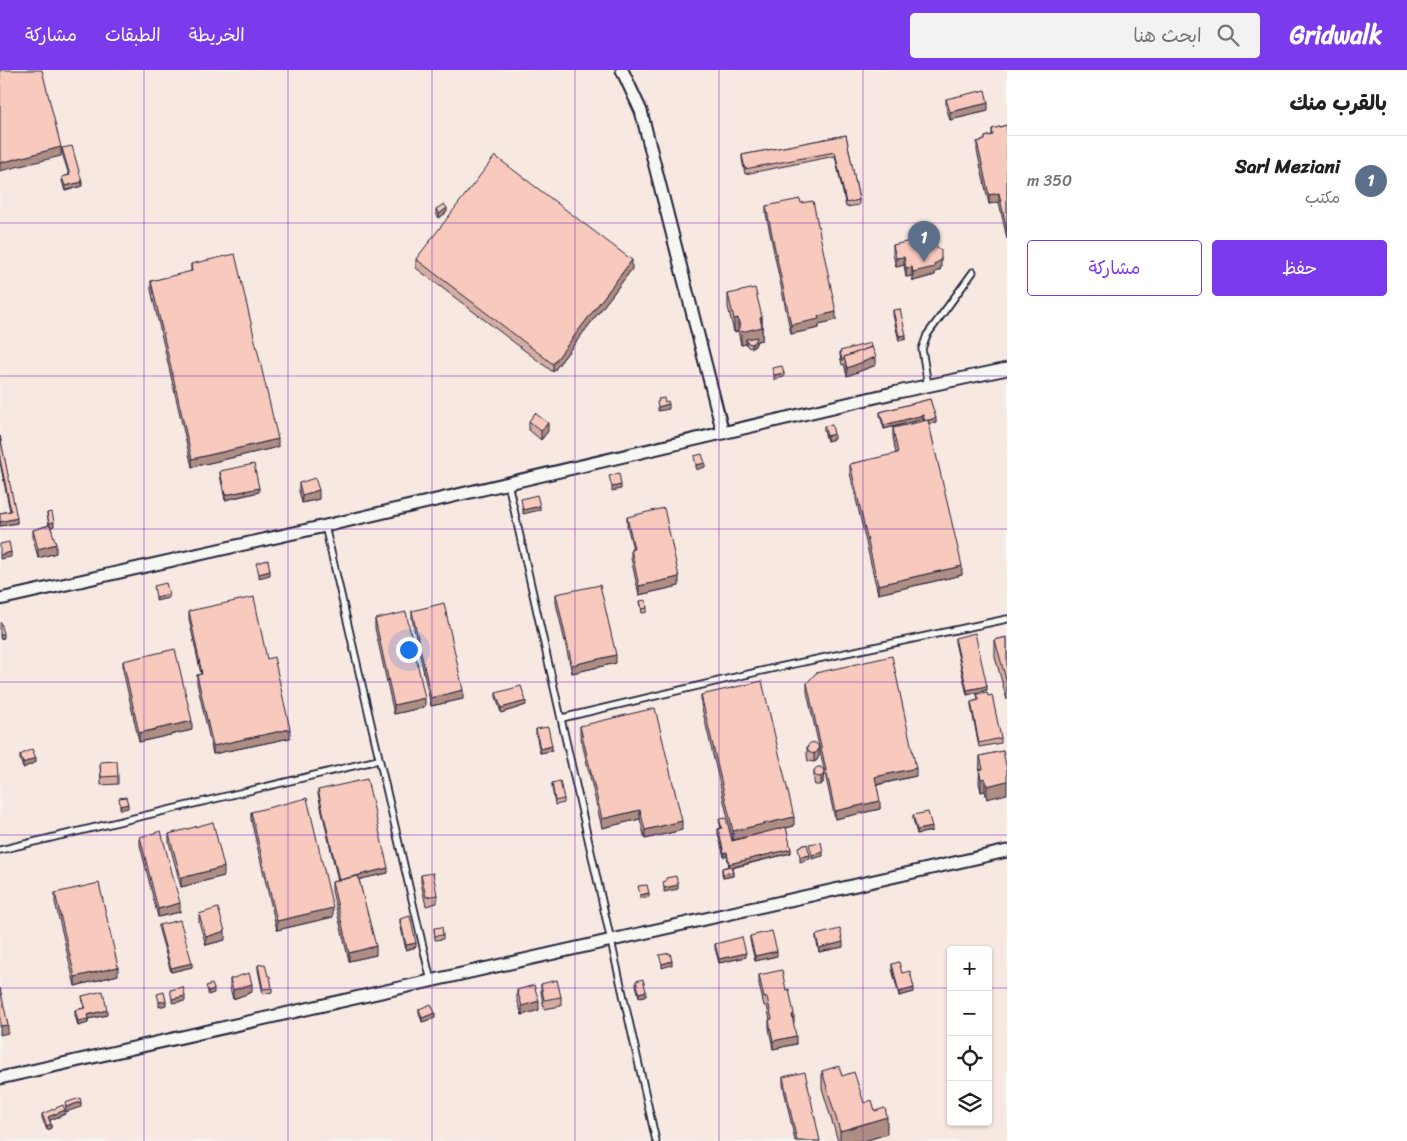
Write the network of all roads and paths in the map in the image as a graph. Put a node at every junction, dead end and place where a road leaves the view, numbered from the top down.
1 (622, 70) edge
2 (973, 272) dead end
3 (1007, 369) edge
4 (928, 386) junction
5 (723, 433) junction
6 (508, 483) junction
7 (325, 526) junction
8 (0, 599) edge
9 (1007, 619) edge
10 (562, 718) junction
11 (378, 760) junction
12 (0, 850) edge
13 (1007, 851) edge
14 (611, 941) junction
15 (431, 981) junction
16 (0, 1078) edge
17 (656, 1141) edge

1 - 5 street
2 - 4 lane
3 - 4 street
4 - 5 street
5 - 6 street
6 - 7 street
6 - 10 lane
7 - 8 street
7 - 11 lane
9 - 10 lane
10 - 14 lane
11 - 12 lane
11 - 15 lane
13 - 14 street
14 - 15 street
14 - 17 lane
15 - 16 street

